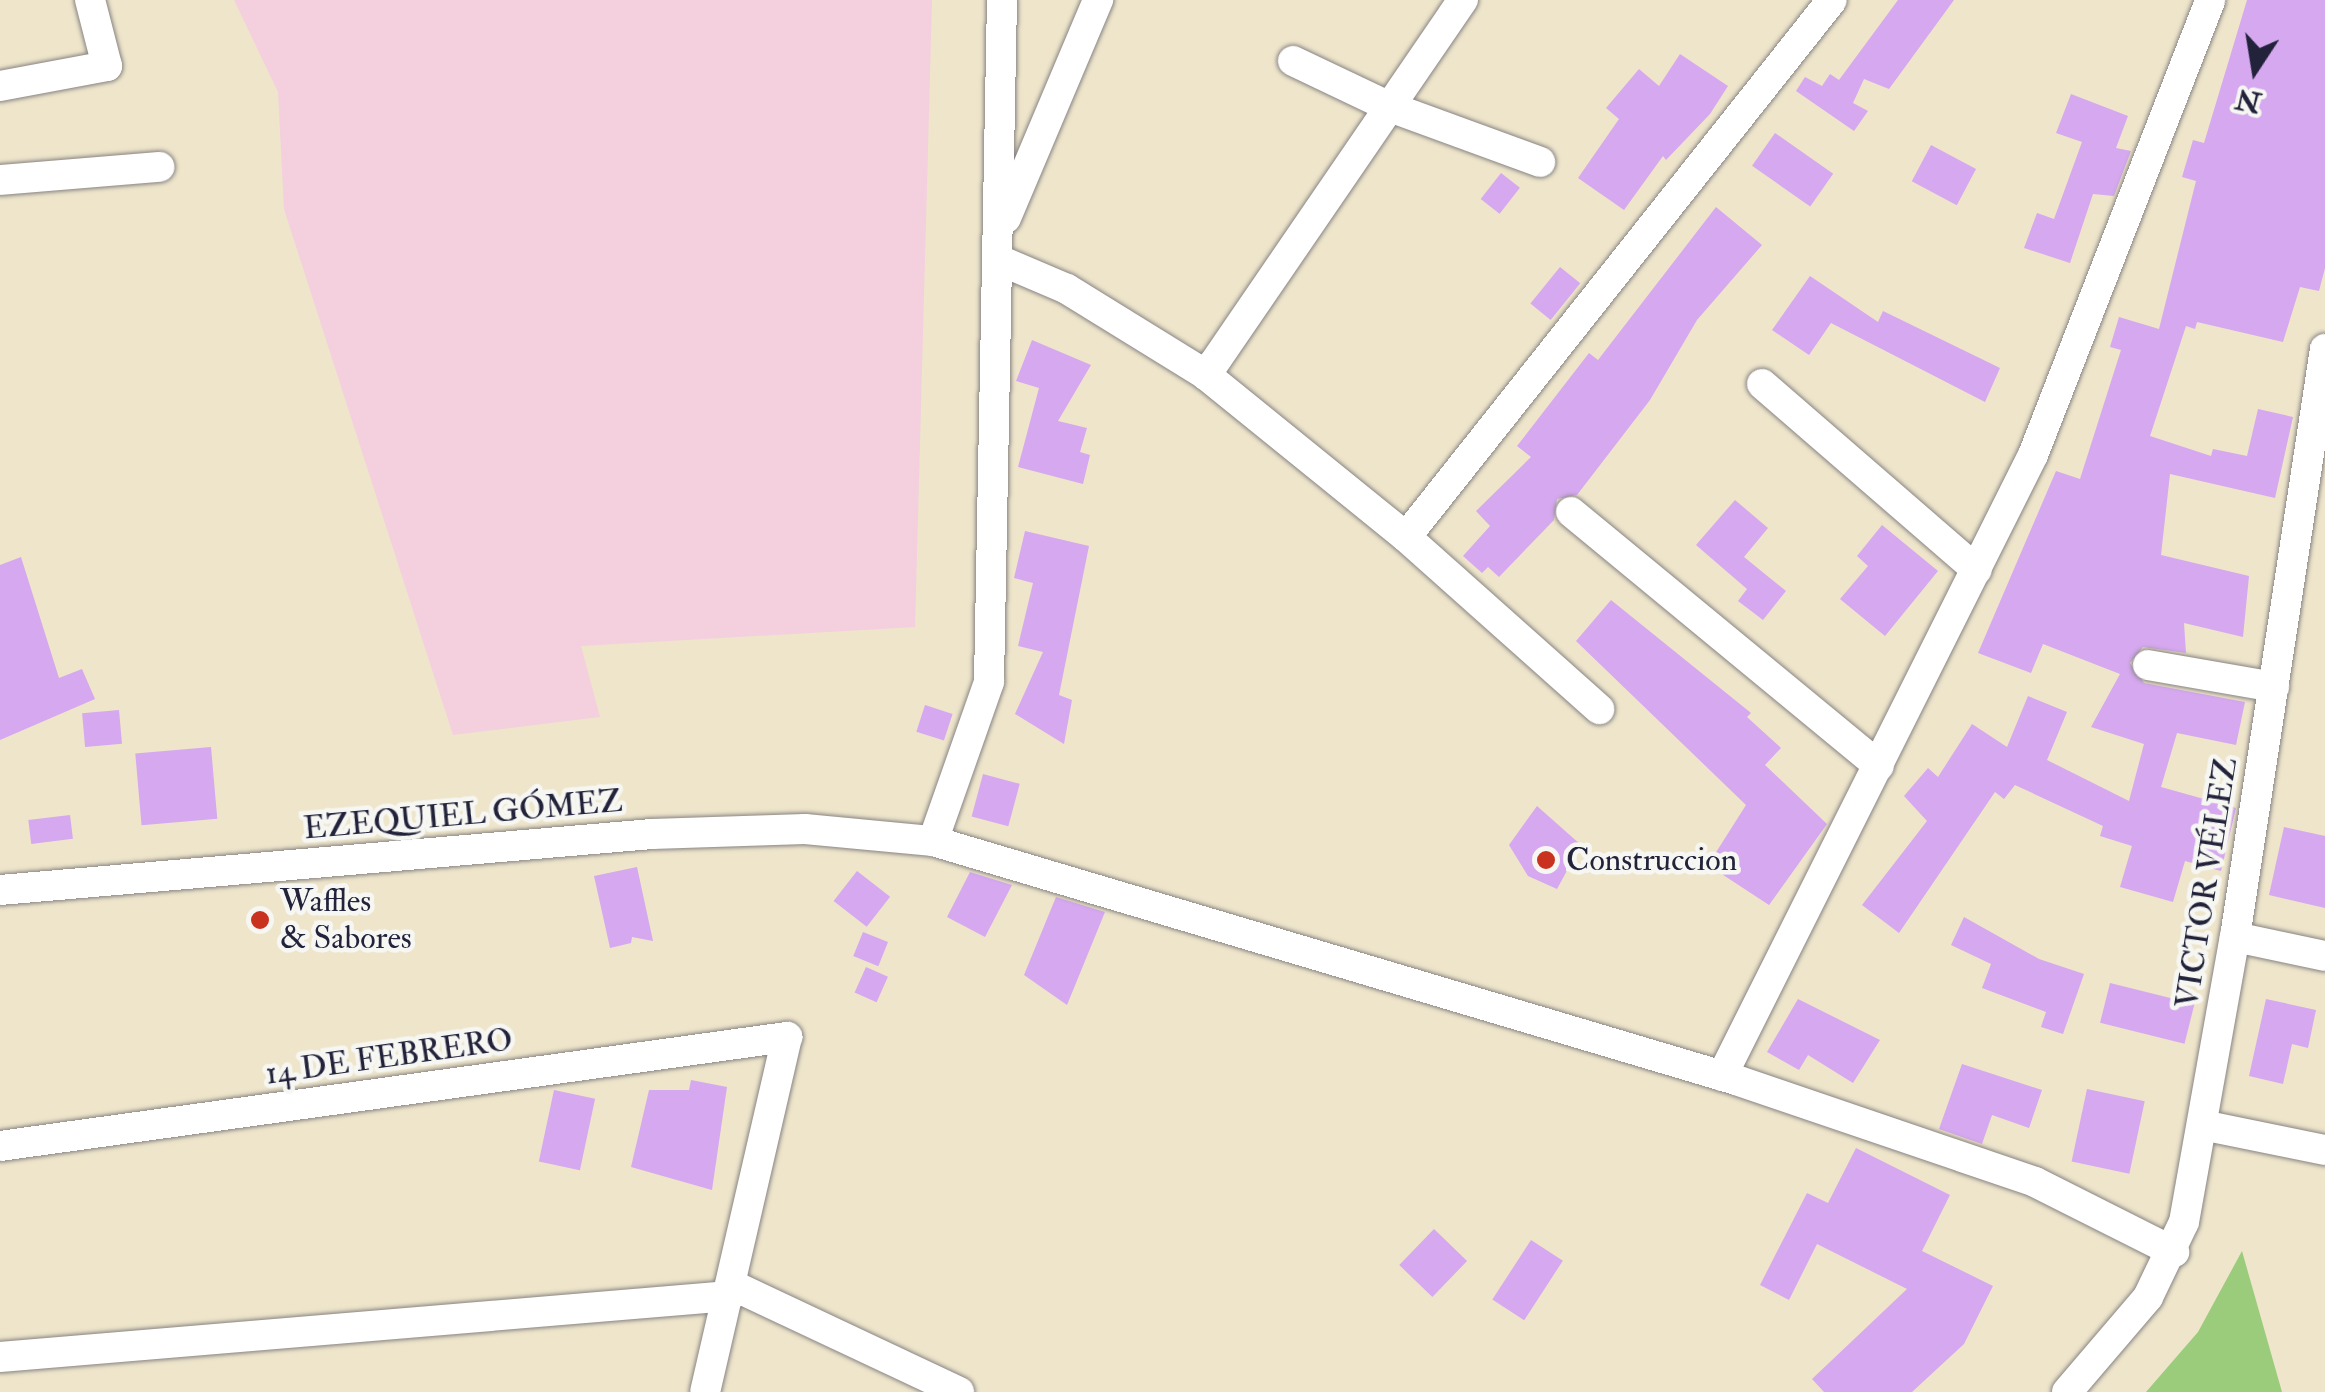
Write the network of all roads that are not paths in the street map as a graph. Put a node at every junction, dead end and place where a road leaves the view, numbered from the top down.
1 (90, 0) edge
2 (1002, 0) edge
3 (1098, 0) edge
4 (1463, 0) edge
5 (1832, 0) edge
6 (2210, 0) edge
7 (1293, 61) dead end
8 (0, 86) edge
9 (1390, 107) junction
10 (1540, 162) dead end
11 (159, 167) dead end
12 (0, 180) edge
13 (1000, 246) junction
14 (2325, 349) edge
15 (1209, 370) junction
16 (1762, 384) dead end
17 (1571, 512) dead end
18 (1406, 536) junction
19 (1977, 570) junction
20 (2148, 665) dead end
21 (2274, 687) junction
22 (1599, 709) dead end
23 (1879, 766) junction
24 (932, 842) junction
25 (0, 890) edge
26 (2235, 937) junction
27 (2325, 956) edge
28 (1722, 1076) junction
29 (2202, 1125) junction
30 (0, 1146) edge
31 (2325, 1150) edge
32 (2174, 1252) junction
33 (730, 1291) junction
34 (0, 1357) edge
35 (2080, 1386) edge
36 (705, 1392) edge
37 (959, 1392) edge

1 - 8 street
2 - 13 street
3 - 13 street
4 - 9 street
5 - 18 street
6 - 19 street
7 - 9 street
9 - 10 street
9 - 15 street
11 - 12 street
13 - 15 street
13 - 24 street
14 - 21 street, VICTOR VÉLEZ
15 - 18 street
16 - 19 street
17 - 23 street
18 - 22 street
19 - 23 street
20 - 21 street
21 - 26 street, VICTOR VÉLEZ
23 - 28 street
24 - 25 street, EZEQUIEL GÓMEZ
24 - 28 street, EZEQUIEL GÓMEZ
26 - 27 street
26 - 29 street, VICTOR VÉLEZ
28 - 32 street, EZEQUIEL GÓMEZ
29 - 31 street
29 - 32 street, VICTOR VÉLEZ
30 - 33 street, 14 DE FEBRERO
32 - 35 street, VICTOR VÉLEZ
33 - 34 street
33 - 36 street
33 - 37 street

